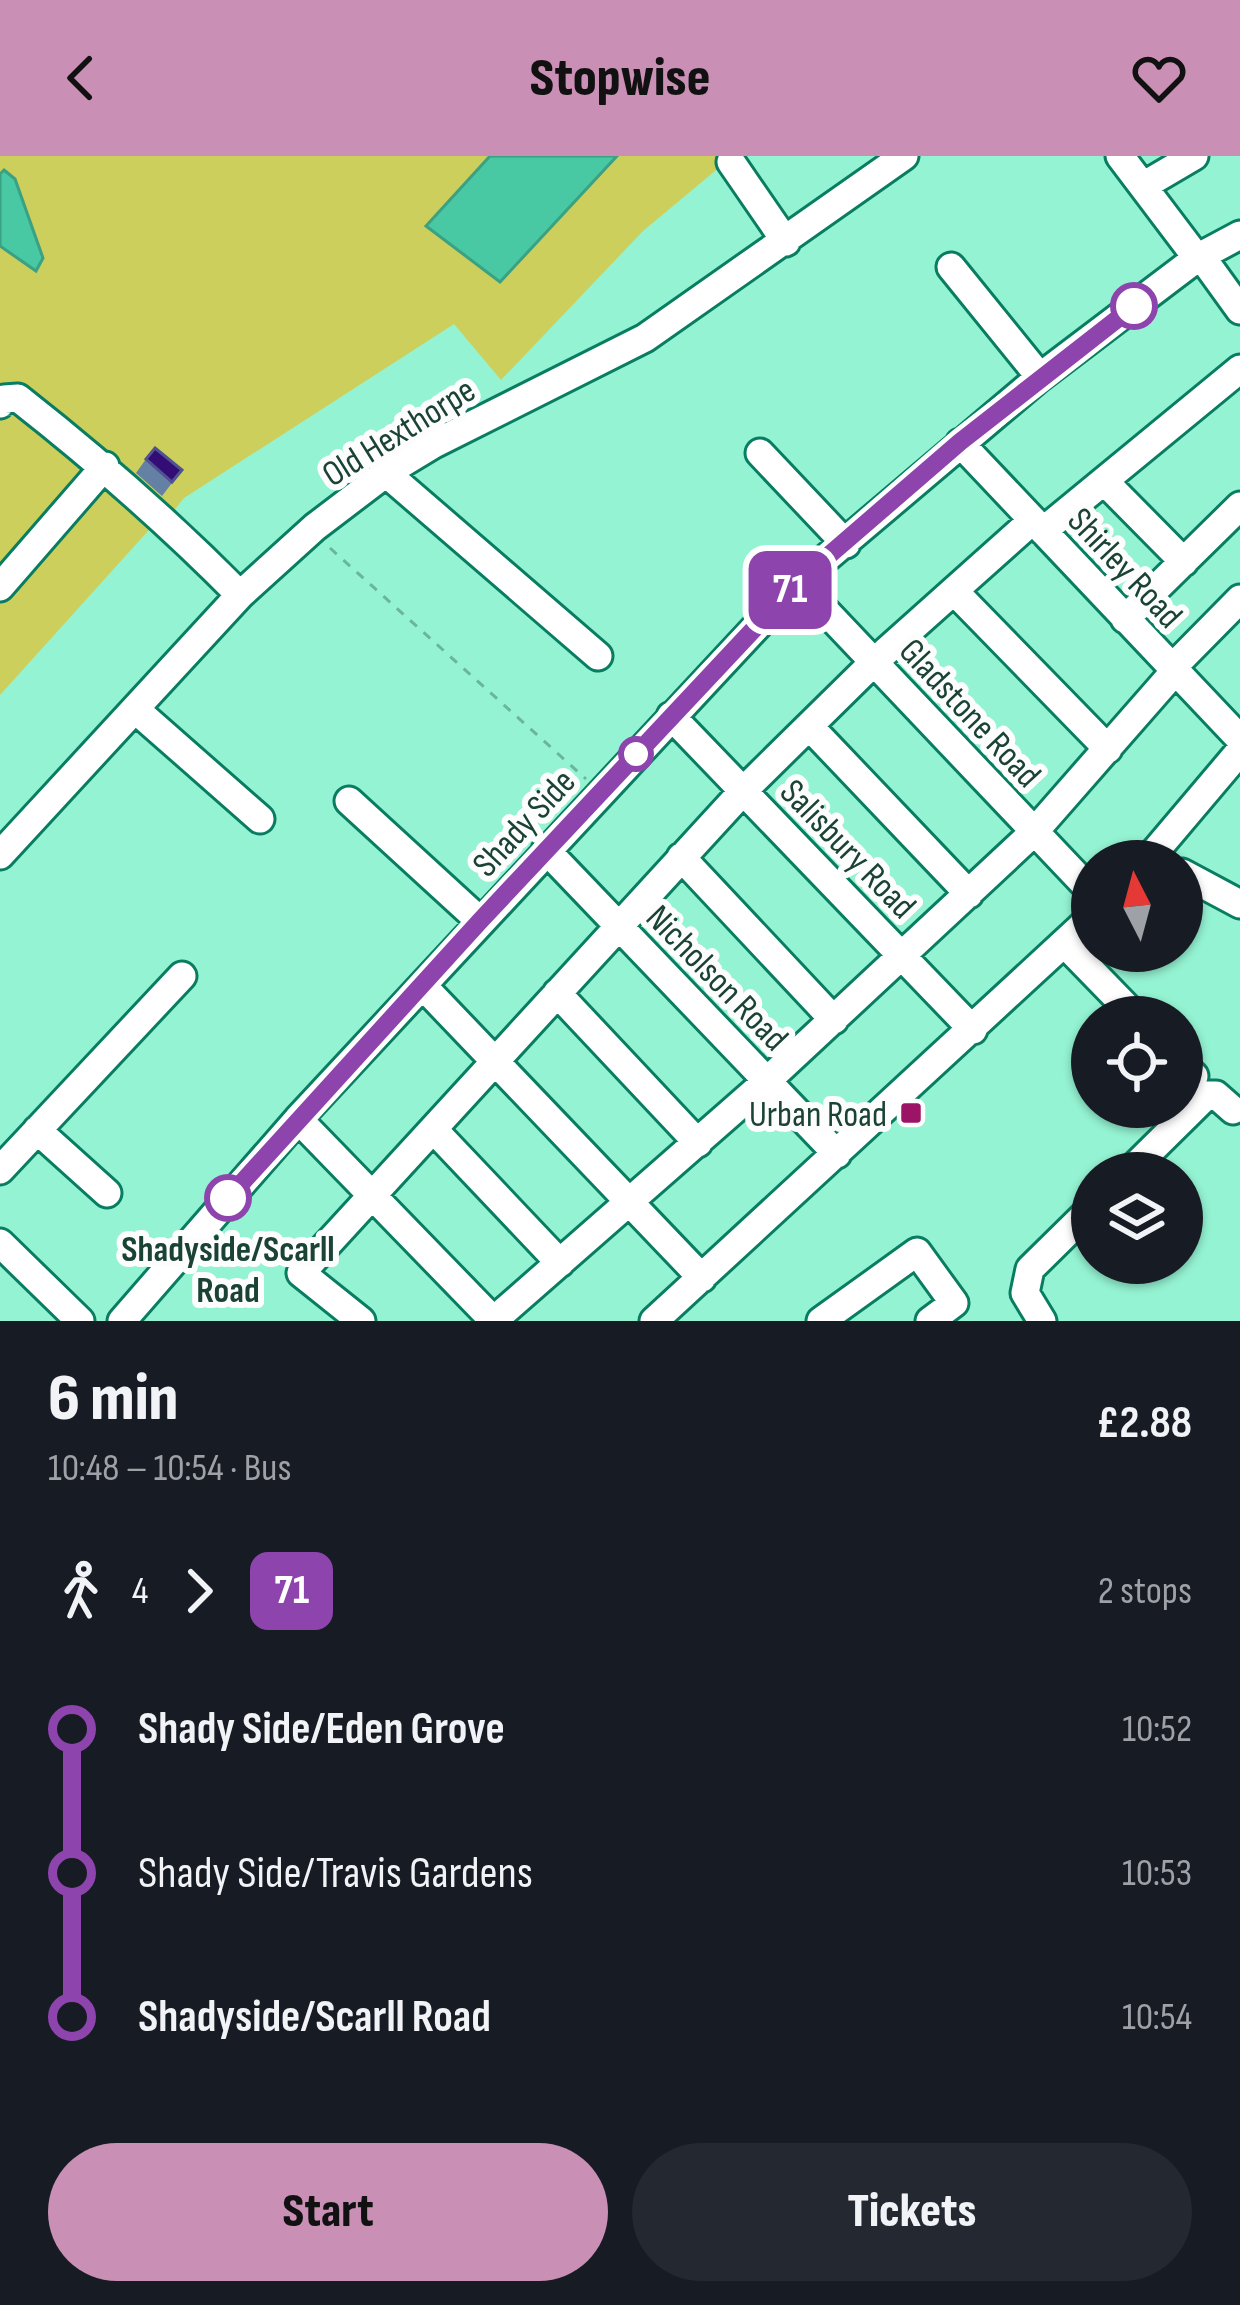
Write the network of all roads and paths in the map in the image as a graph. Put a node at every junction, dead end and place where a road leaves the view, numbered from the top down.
1 (904, 156) edge
2 (1120, 156) edge
3 (1194, 156) edge
4 (731, 162) dead end
5 (1143, 186) junction
6 (1240, 235) edge
7 (786, 242) junction
8 (1199, 257) junction
9 (951, 267) dead end
10 (1240, 310) edge
11 (1240, 369) edge
12 (1040, 377) junction
13 (0, 404) edge
14 (960, 442) junction
15 (760, 452) dead end
16 (104, 466) junction
17 (386, 473) junction
18 (1104, 481) junction
19 (1240, 506) edge
20 (1038, 526) junction
21 (311, 531) junction
22 (846, 544) junction
23 (1184, 562) junction
24 (798, 582) junction
25 (0, 587) edge
26 (954, 590) junction
27 (241, 595) junction
28 (1240, 599) edge
29 (1125, 619) junction
30 (598, 656) dead end
31 (874, 662) junction
32 (1173, 670) junction
33 (136, 710) junction
34 (671, 716) junction
35 (809, 726) junction
36 (1240, 739) edge
37 (1108, 748) junction
38 (1240, 751) edge
39 (744, 790) junction
40 (601, 792) junction
41 (349, 801) dead end
42 (260, 819) dead end
43 (1034, 832) junction
44 (1169, 840) edge
45 (546, 850) junction
46 (0, 855) edge
47 (681, 857) junction
48 (1071, 870) edge
49 (1203, 884) edge
50 (969, 894) junction
51 (1240, 904) edge
52 (480, 921) junction
53 (618, 925) junction
54 (1071, 940) edge
55 (1066, 945) junction
56 (903, 957) junction
57 (182, 976) dead end
58 (423, 986) junction
59 (557, 993) junction
60 (1116, 996) edge
61 (834, 1019) junction
62 (973, 1030) junction
63 (495, 1062) junction
64 (767, 1081) junction
65 (1233, 1110) dead end
66 (298, 1119) junction
67 (433, 1129) junction
68 (37, 1130) junction
69 (698, 1143) junction
70 (1149, 1152) edge
71 (837, 1154) junction
72 (0, 1170) edge
73 (107, 1193) dead end
74 (371, 1196) junction
75 (630, 1203) junction
76 (1071, 1229) edge
77 (0, 1243) edge
78 (560, 1263) junction
79 (702, 1278) junction
80 (80, 1321) edge
81 (122, 1321) edge
82 (361, 1321) edge
83 (494, 1321) edge
84 (654, 1321) edge
85 (820, 1321) edge
86 (930, 1321) edge
87 (1042, 1321) edge

1 - 7 street, Old Hexthorpe
2 - 5 street
3 - 5 street
4 - 7 street
5 - 8 street
6 - 8 street, Shady Side
7 - 17 street, Old Hexthorpe
8 - 10 street
8 - 12 street, Shady Side
9 - 12 street
11 - 18 street
12 - 14 street, Shady Side
13 - 16 street
14 - 20 street, Shirley Road
14 - 22 street, Shady Side
15 - 22 street
16 - 25 street
16 - 27 street
17 - 21 street, Old Hexthorpe
17 - 30 street
18 - 20 street
18 - 23 street
19 - 23 street
20 - 26 street
20 - 29 street, Shirley Road
21 - 27 street, Old Hexthorpe
21 - 40 path
22 - 24 street, Shady Side
23 - 29 street
24 - 31 street, Gladstone Road
24 - 34 street, Shady Side
26 - 31 street
26 - 37 street
27 - 33 street, Old Hexthorpe
28 - 32 street
29 - 32 street, Shirley Road
31 - 35 street
31 - 43 street, Gladstone Road
32 - 36 street, Shirley Road
32 - 37 street
33 - 42 street
33 - 46 street, Old Hexthorpe
34 - 39 street, Salisbury Road
34 - 40 street, Shady Side
35 - 39 street
35 - 50 street
37 - 43 street
38 - 44 street
39 - 47 street
39 - 56 street, Salisbury Road
40 - 45 street, Shady Side
41 - 52 street
43 - 48 street, Gladstone Road
43 - 50 street
45 - 52 street, Shady Side
45 - 53 street, Nicholson Road
47 - 53 street
47 - 61 street
49 - 51 street
50 - 56 street
52 - 58 street, Shady Side
53 - 59 street
53 - 64 street, Nicholson Road
54 - 55 street
55 - 60 street
55 - 62 street
56 - 61 street
56 - 62 street, Salisbury Road
57 - 68 street
58 - 63 street
58 - 66 street, Shady Side
59 - 63 street
59 - 69 street
61 - 64 street
62 - 71 street
63 - 67 street
63 - 75 street
64 - 69 street
64 - 71 street, Nicholson Road
65 - 70 street
66 - 74 street
66 - 81 street, Shady Side
67 - 74 street
67 - 78 street
68 - 72 street
68 - 73 street
69 - 75 street
71 - 79 street
74 - 82 street
74 - 83 street
75 - 78 street
75 - 79 street
76 - 87 street
77 - 80 street
78 - 83 street
79 - 84 street
85 - 86 street

